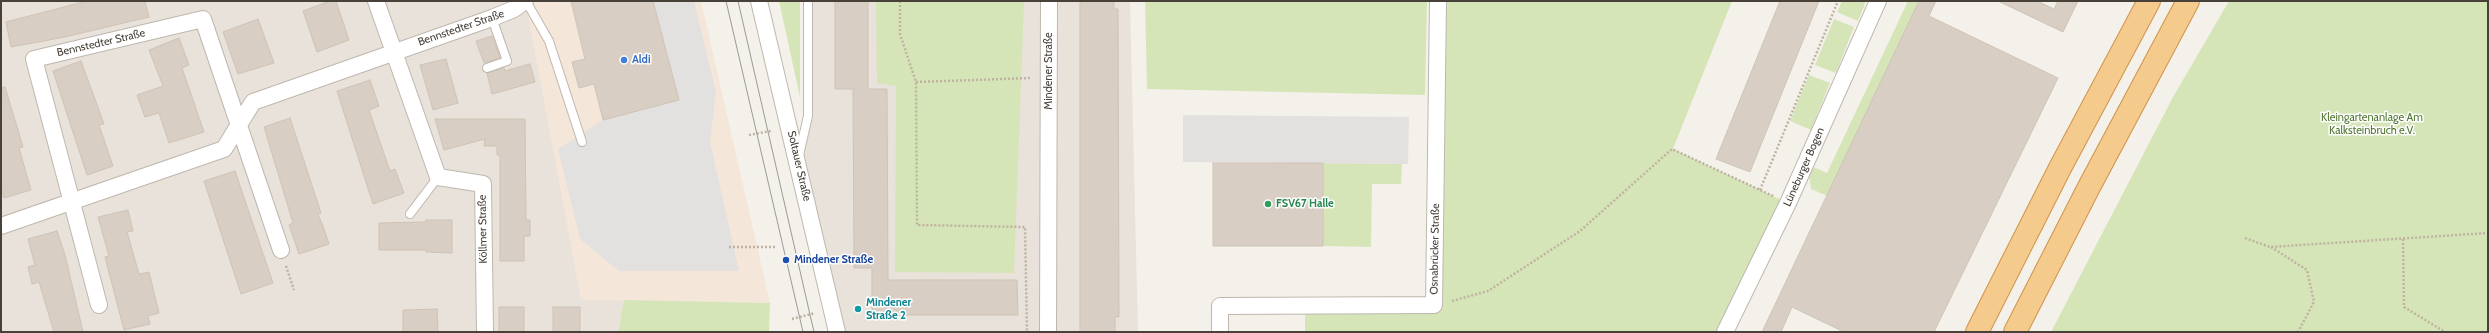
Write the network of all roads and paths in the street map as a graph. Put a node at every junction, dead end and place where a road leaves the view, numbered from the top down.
1 (376, 1) edge
2 (526, 1) edge
3 (759, 1) edge
4 (808, 1) edge
5 (900, 1) edge
6 (1049, 1) edge
7 (1438, 1) edge
8 (1838, 1) edge
9 (1878, 1) edge
10 (2149, 1) edge
11 (2188, 1) edge
12 (492, 18) junction
13 (394, 51) junction
14 (487, 68) dead end
15 (1049, 77) junction
16 (916, 82) junction
17 (239, 126) junction
18 (789, 127) junction
19 (749, 135) dead end
20 (582, 142) dead end
21 (798, 161) junction
22 (438, 177) junction
23 (1760, 190) junction
24 (72, 203) junction
25 (1788, 203) junction
26 (410, 214) dead end
27 (1, 226) edge
28 (2488, 233) edge
29 (2245, 238) dead end
30 (2403, 239) junction
31 (729, 247) dead end
32 (775, 247) dead end
33 (2270, 247) junction
34 (281, 250) joint
35 (294, 290) dead end
36 (99, 305) dead end
37 (1434, 306) junction
38 (831, 309) junction
39 (792, 320) dead end
40 (485, 332) edge
41 (837, 332) edge
42 (1027, 332) edge
43 (1048, 332) edge
44 (1220, 332) edge
45 (1725, 332) edge
46 (1977, 332) edge
47 (2015, 332) edge
48 (2298, 332) edge
49 (2445, 332) edge

1 - 13 street
2 - 12 street, Bennstedter Straße
2 - 20 lane
3 - 18 street, Soltauer Straße
4 - 21 lane
5 - 16 path
6 - 15 street, Mindener Straße
7 - 37 street, Osnabrücker Straße
8 - 23 path
9 - 25 street, Lüneburger Bogen
10 - 46 highway
11 - 47 highway
12 - 13 street, Bennstedter Straße
12 - 14 lane
13 - 17 street, Bennstedter Straße
13 - 22 street
15 - 16 path
15 - 43 street, Mindener Straße
16 - 42 path
17 - 24 street, Bennstedter Straße
17 - 24 street, Bennstedter Straße
17 - 34 street, Bennstedter Straße
18 - 19 path
18 - 21 street, Soltauer Straße
21 - 38 street, Soltauer Straße
22 - 26 lane
22 - 40 street, Köllmer Straße
23 - 25 path
23 - 37 path
24 - 27 street, Bennstedter Straße
24 - 36 street, Bennstedter Straße
25 - 45 street, Lüneburger Bogen
28 - 30 path
29 - 33 path
30 - 33 path
30 - 49 path
31 - 32 path
33 - 48 path
34 - 35 path
37 - 44 street, Osnabrücker Straße
38 - 39 path
38 - 41 street, Soltauer Straße

